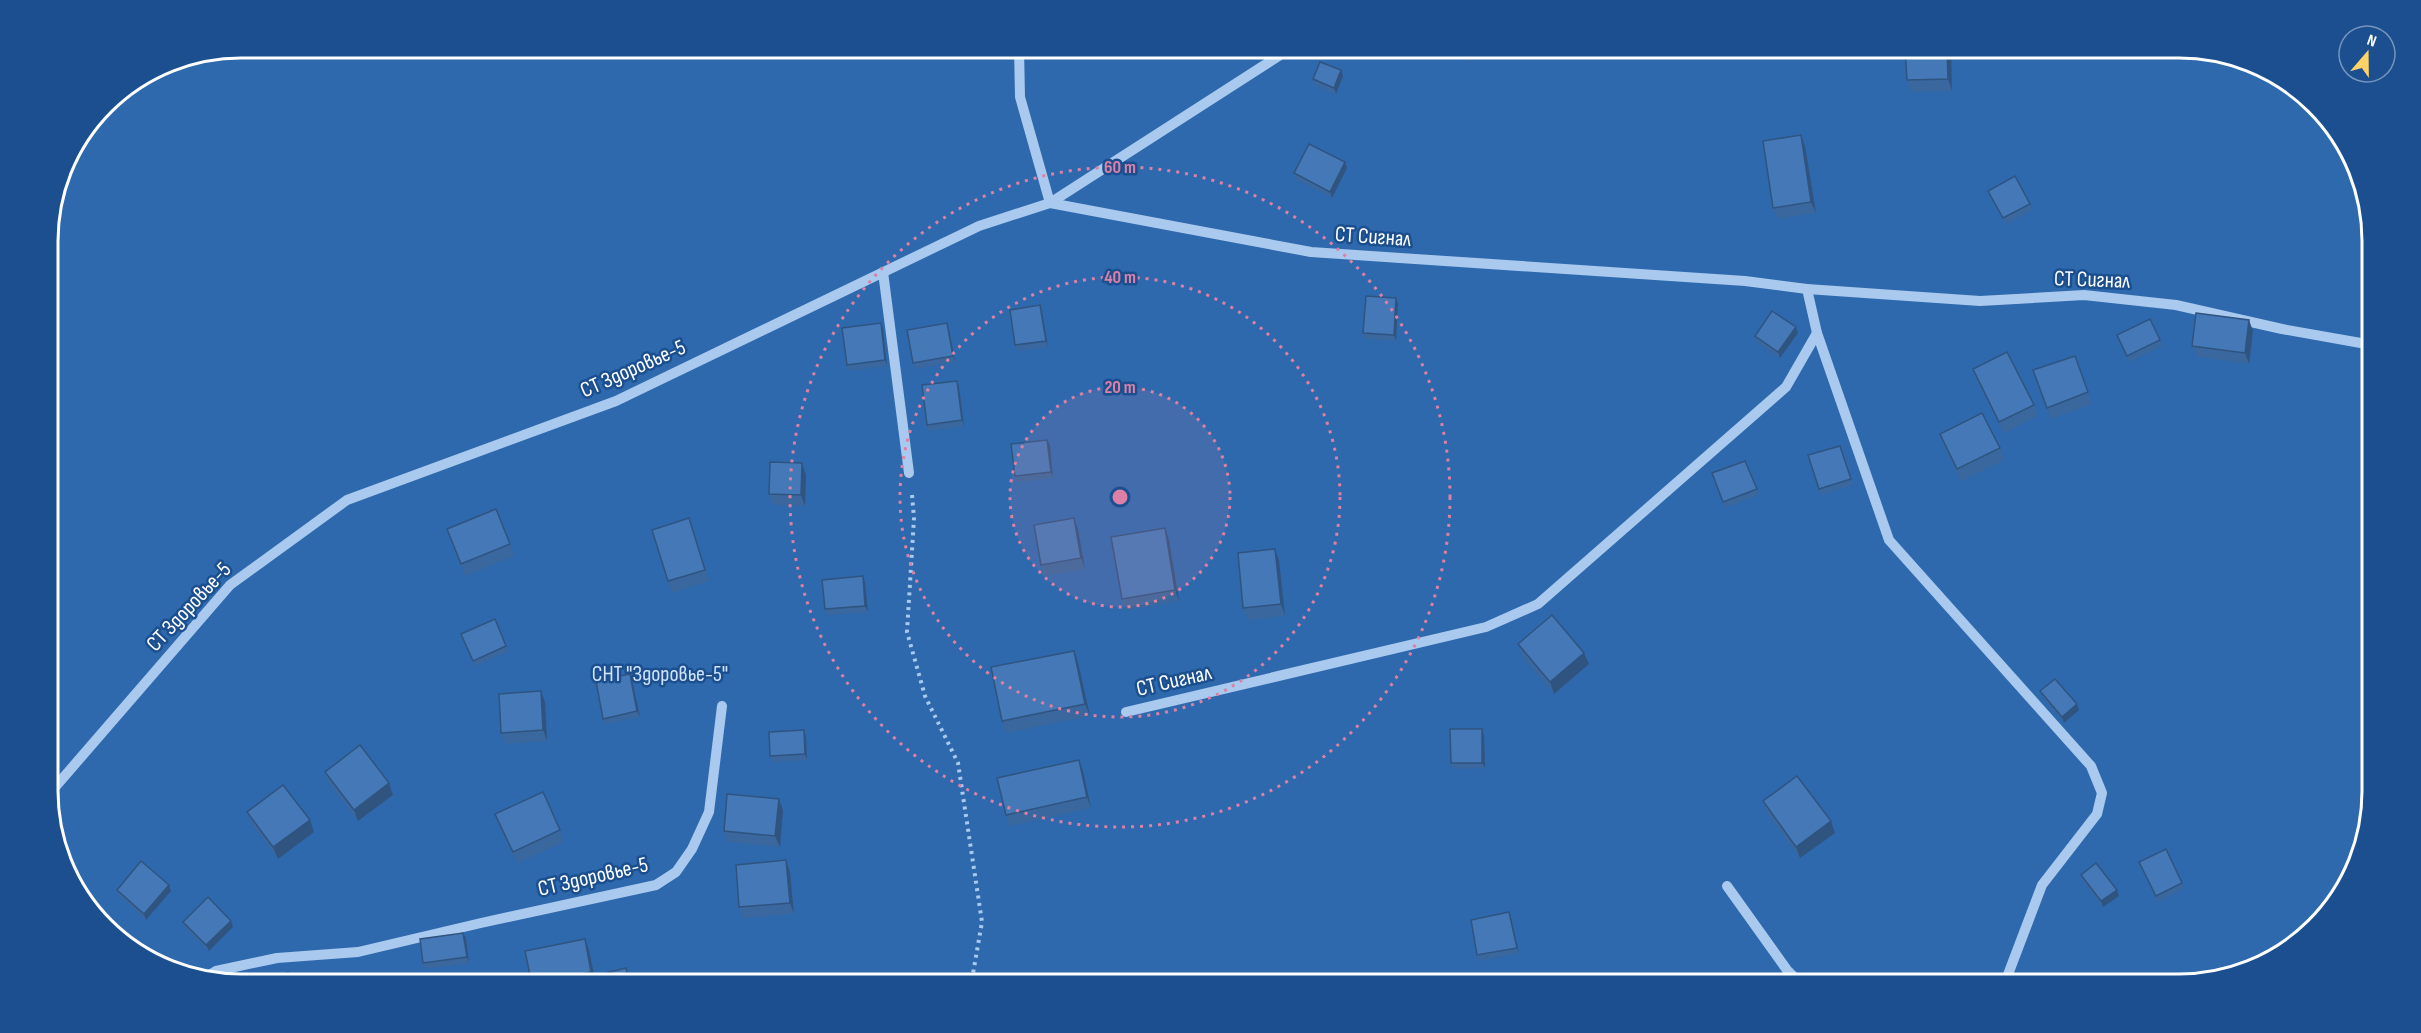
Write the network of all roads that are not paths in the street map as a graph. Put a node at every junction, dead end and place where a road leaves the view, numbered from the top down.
1 (1275, 58) edge
2 (1019, 59) edge
3 (1050, 203) junction
4 (883, 272) junction
5 (1807, 289) junction
6 (1817, 333) junction
7 (2362, 343) edge
8 (909, 473) road end
9 (722, 706) dead end
10 (1126, 712) dead end
11 (58, 784) edge
12 (1727, 886) dead end
13 (214, 972) edge
14 (1791, 974) edge
15 (2008, 974) edge

1 - 3 lane, СТ Здоровье-5
2 - 3 lane
3 - 4 lane, СТ Здоровье-5
3 - 5 lane, СТ Сигнал
4 - 8 lane
4 - 11 lane, СТ Здоровье-5
5 - 6 lane
5 - 7 lane, СТ Сигнал
6 - 10 lane, СТ Сигнал
6 - 15 lane
9 - 13 lane, СТ Здоровье-5
12 - 14 lane

